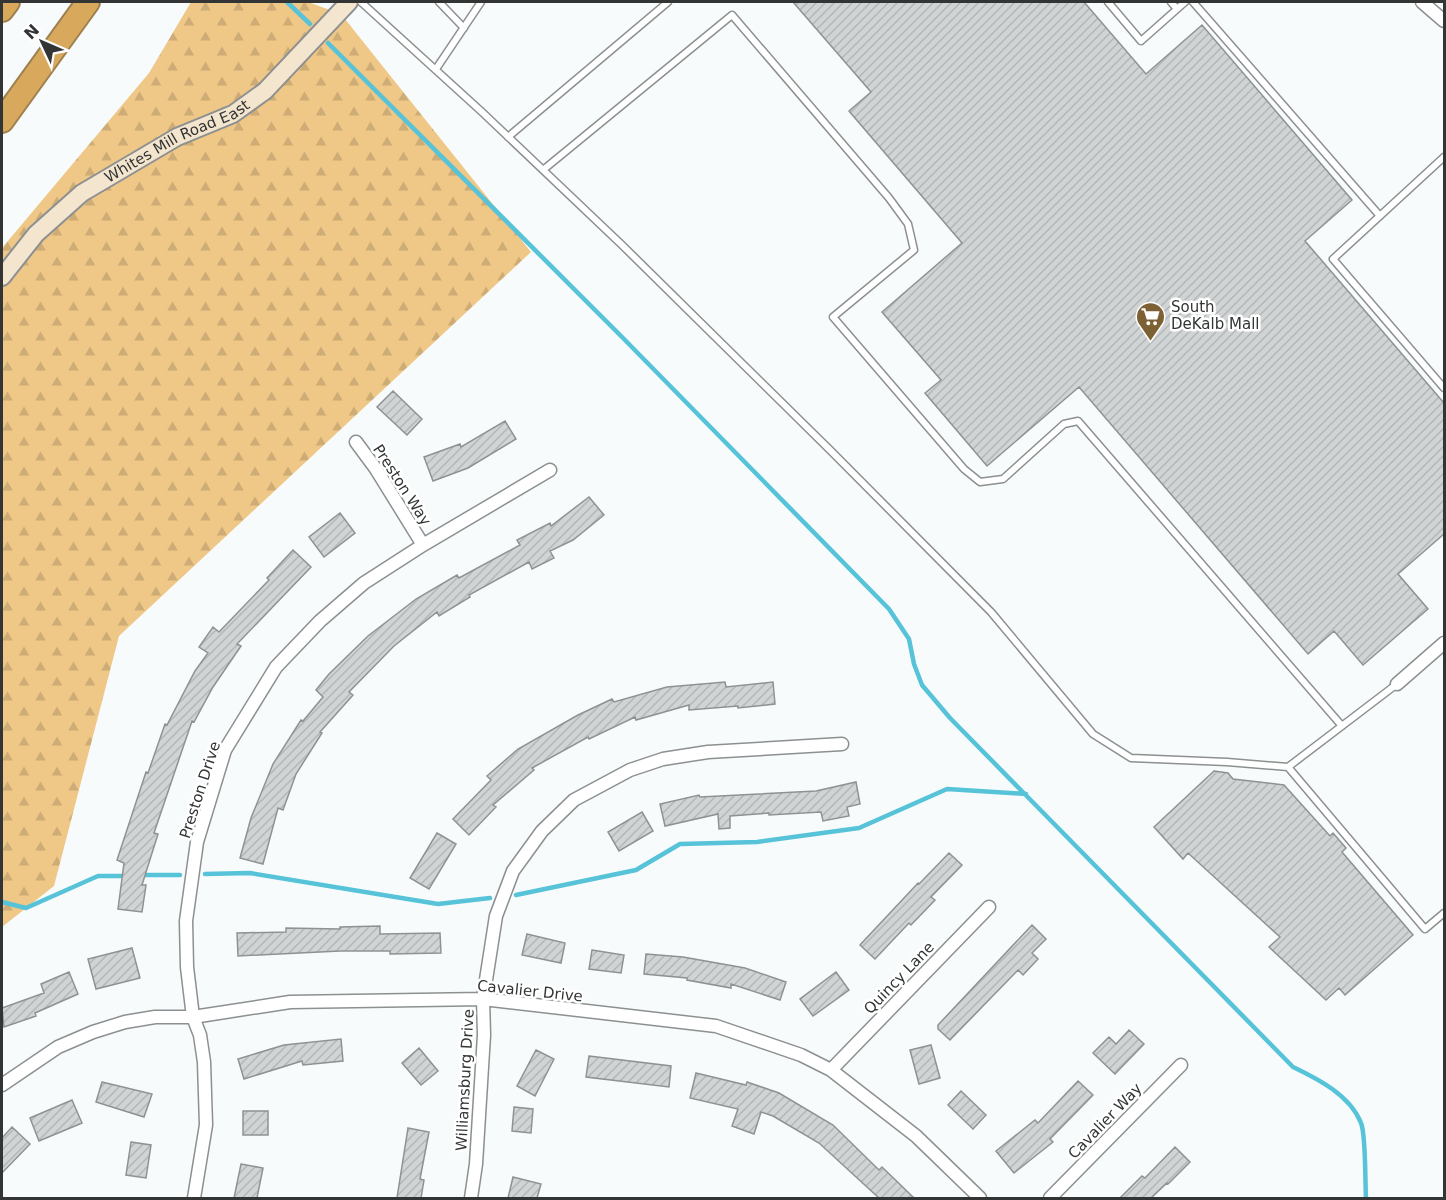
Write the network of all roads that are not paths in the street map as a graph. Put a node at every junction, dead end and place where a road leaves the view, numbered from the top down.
1 (8, 2) edge
2 (88, 2) edge
3 (349, 2) edge
4 (361, 2) edge
5 (439, 2) edge
6 (481, 2) edge
7 (668, 2) edge
8 (1107, 2) edge
9 (1171, 2) edge
10 (1185, 2) edge
11 (1193, 2) edge
12 (1422, 2) edge
13 (1177, 9) junction
14 (2, 10) edge
15 (1444, 21) edge
16 (464, 28) junction
17 (436, 69) junction
18 (2, 122) edge
19 (508, 137) junction
20 (1444, 157) edge
21 (543, 170) junction
22 (1380, 216) junction
23 (2, 277) edge
24 (1444, 388) edge
25 (356, 442) dead end
26 (550, 471) dead end
27 (423, 545) junction
28 (1444, 643) edge
29 (1397, 684) joint
30 (1342, 726) junction
31 (842, 744) dead end
32 (1288, 767) junction
33 (989, 907) dead end
34 (1444, 913) edge
35 (483, 999) junction
36 (193, 1017) junction
37 (1181, 1065) dead end
38 (831, 1070) junction
39 (2, 1085) edge
40 (194, 1198) edge
41 (471, 1198) edge
42 (980, 1198) edge
43 (1050, 1198) edge

1 - 14 highway
2 - 18 highway
3 - 23 street, Whites Mill Road East
4 - 17 lane
5 - 16 lane
6 - 16 lane
7 - 19 lane
8 - 13 lane
9 - 13 lane
10 - 13 lane
11 - 22 lane
12 - 15 street
16 - 17 lane
17 - 19 lane
19 - 21 lane
20 - 22 lane
21 - 30 lane
21 - 32 lane
22 - 24 lane
25 - 27 street, Preston Way
26 - 27 street, Preston Drive
27 - 36 street, Preston Drive
28 - 29 street
29 - 30 lane
30 - 32 lane
31 - 35 street, Williamsburg Drive
32 - 34 lane
33 - 38 street, Quincy Lane
35 - 36 street, Cavalier Drive
35 - 38 street, Cavalier Drive
35 - 41 street, Williamsburg Drive
36 - 39 street, Cavalier Drive
36 - 40 street, Preston Drive
37 - 43 street, Cavalier Way
38 - 42 street, Cavalier Drive

